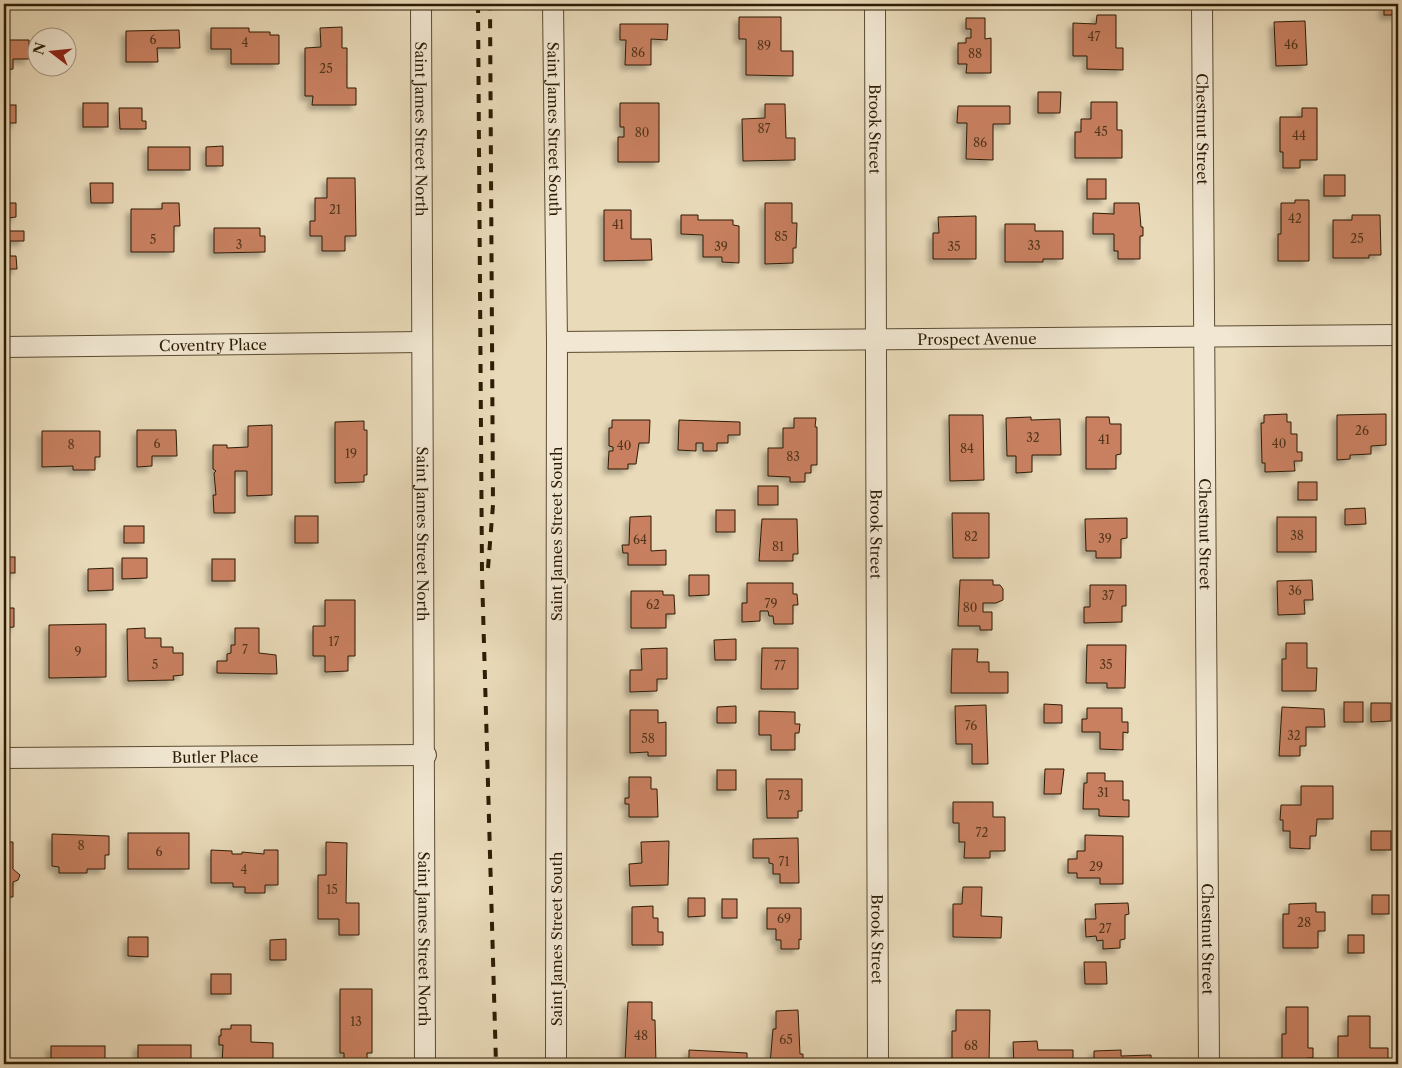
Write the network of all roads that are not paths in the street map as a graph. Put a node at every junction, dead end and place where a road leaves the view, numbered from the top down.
1 (421, 4) edge
2 (553, 4) edge
3 (875, 4) edge
4 (1202, 4) edge
5 (1398, 336) edge
6 (1204, 337) junction
7 (877, 339) junction
8 (422, 342) junction
9 (557, 342) junction
10 (4, 347) edge
11 (426, 755) junction
12 (4, 758) edge
13 (426, 1064) edge
14 (556, 1064) edge
15 (878, 1064) edge
16 (1209, 1064) edge

1 - 8 street, Saint James Street North
2 - 9 street, Saint James Street South
3 - 7 street, Brook Street
4 - 6 street, Chestnut Street
5 - 6 street, Prospect Avenue
6 - 7 street, Prospect Avenue
6 - 16 street, Chestnut Street
7 - 9 street, Prospect Avenue
7 - 15 street, Brook Street
8 - 10 street, Coventry Place
8 - 11 street, Saint James Street North
9 - 14 street, Saint James Street South
11 - 12 street, Butler Place
11 - 13 street, Saint James Street North

